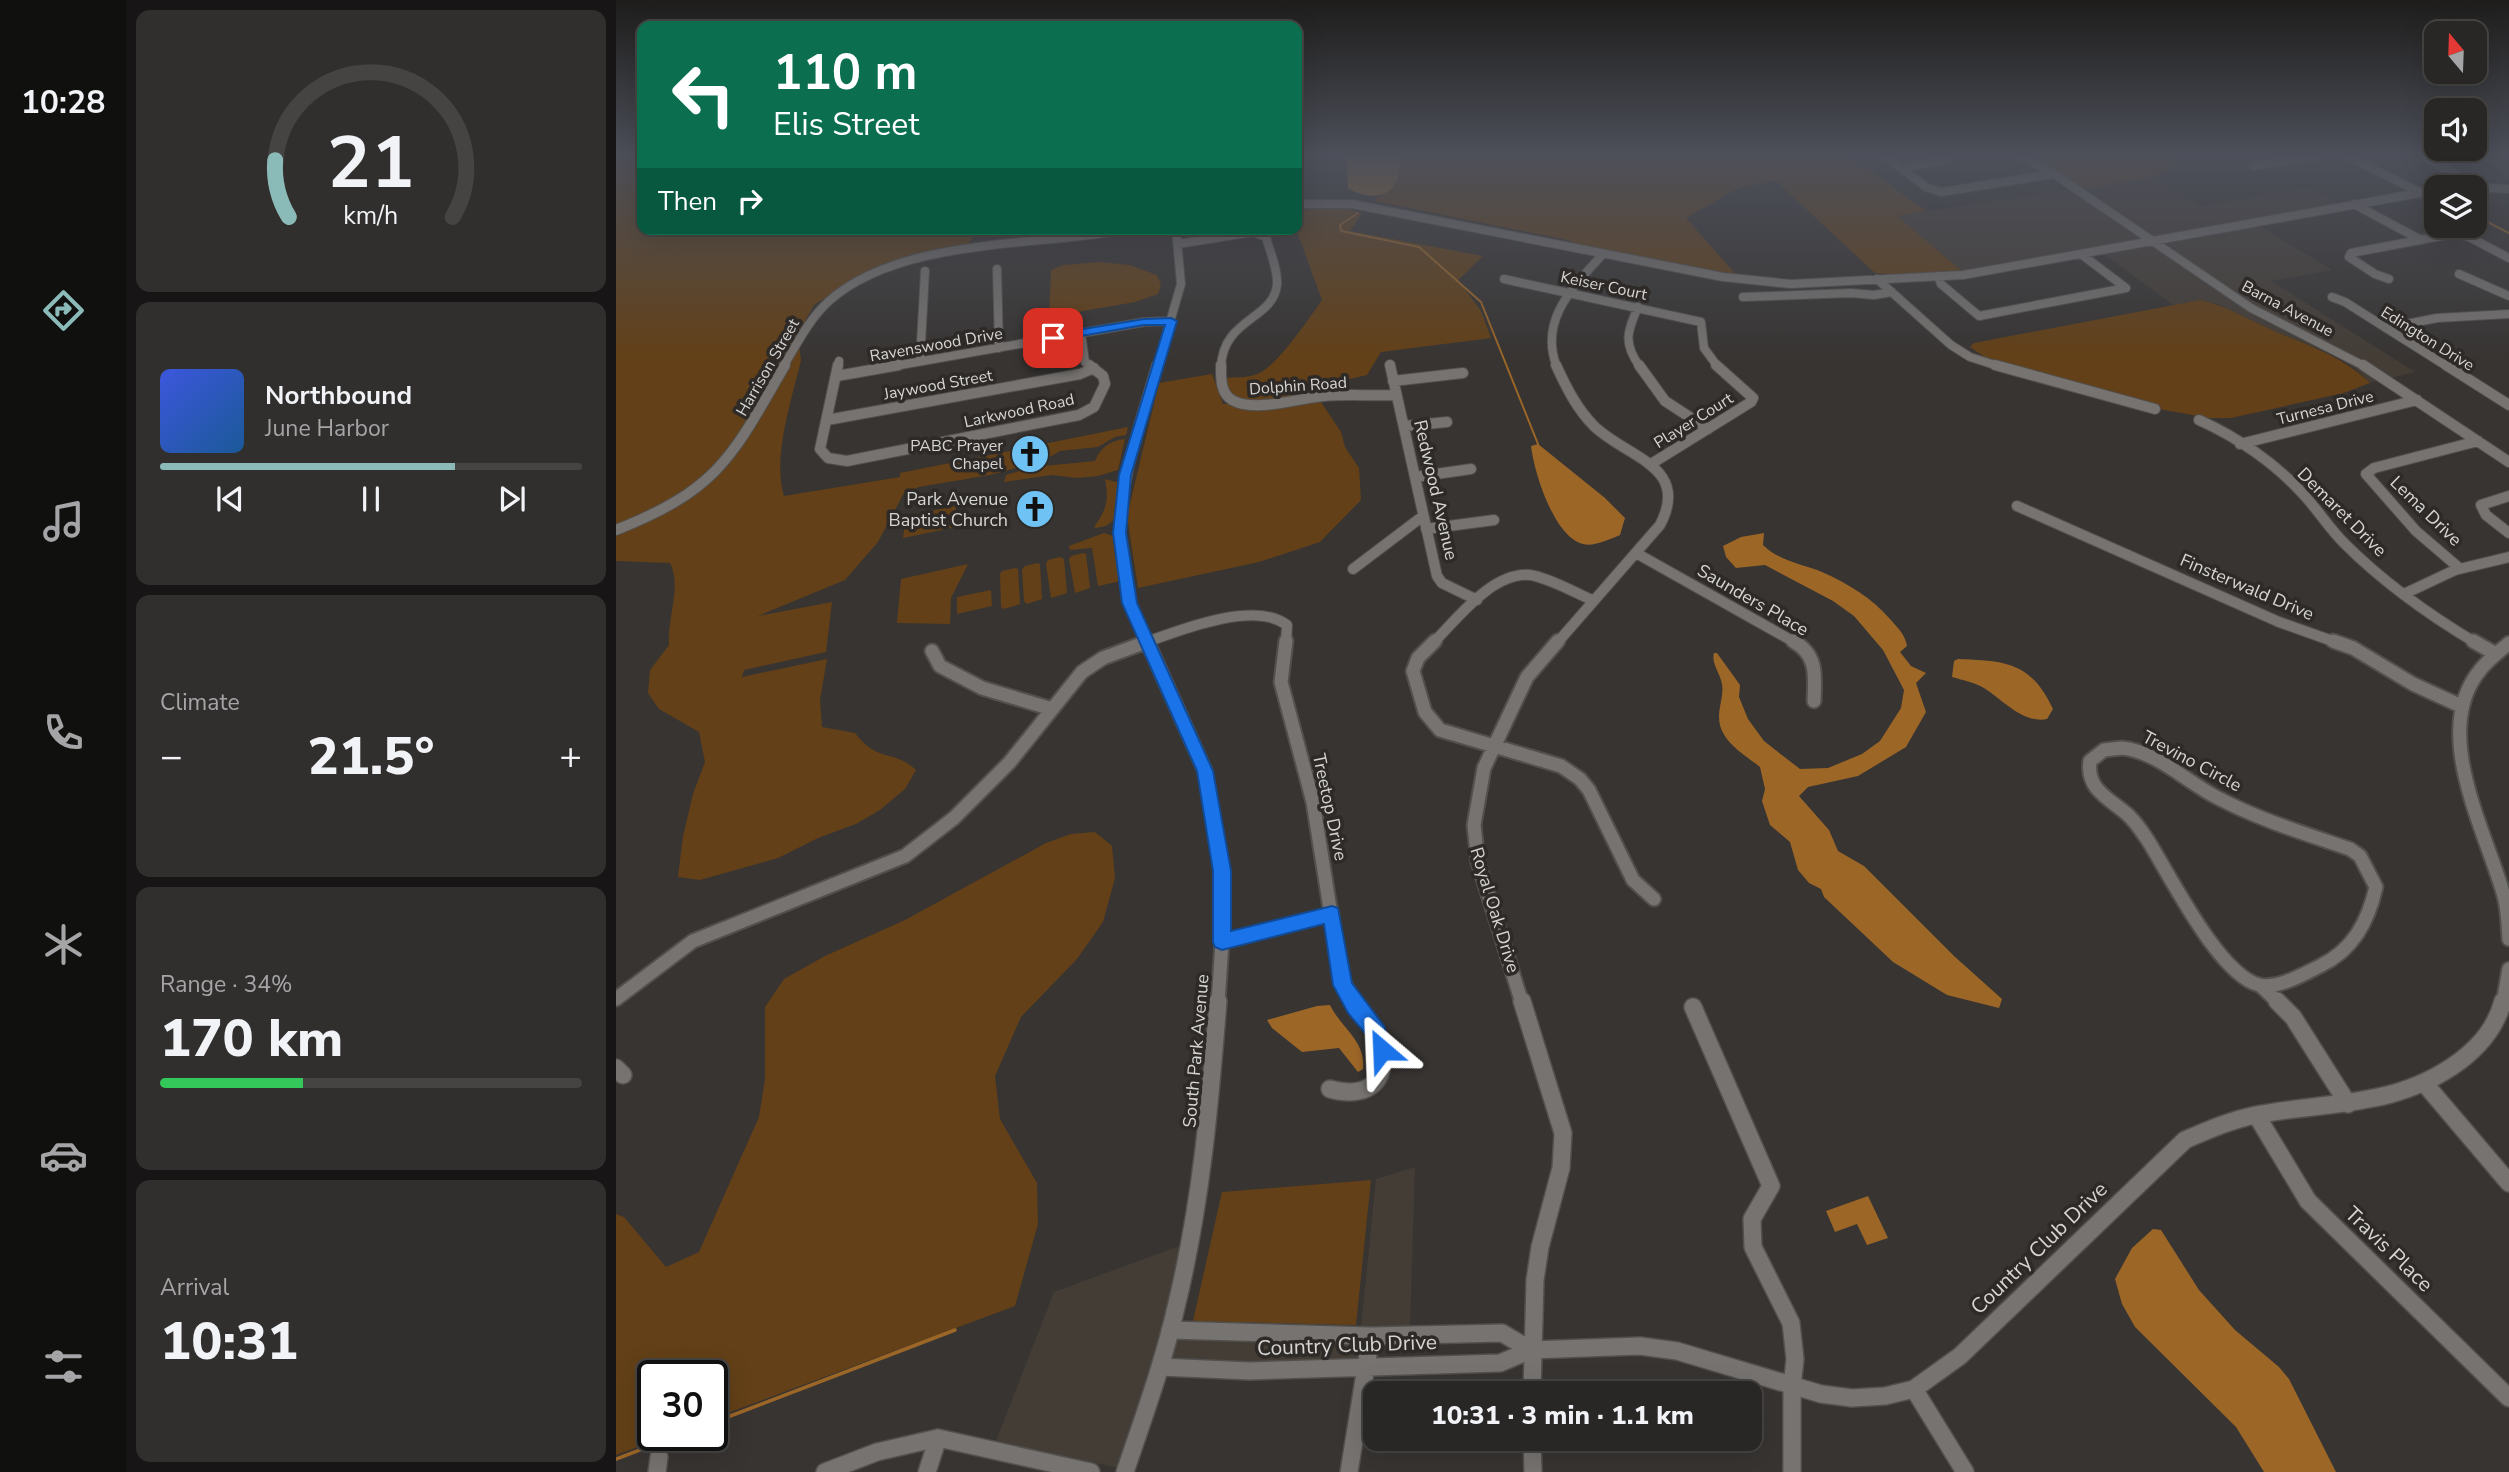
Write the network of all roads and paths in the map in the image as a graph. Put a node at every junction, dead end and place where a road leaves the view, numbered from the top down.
1 (1451, 224) edge
2 (2128, 224) edge
3 (2248, 224) edge
4 (2391, 224) edge
5 (1100, 235) edge
6 (1177, 235) edge
7 (1234, 235) edge
8 (1261, 235) edge
9 (2431, 238) edge
10 (2471, 238) edge
11 (2421, 240) junction
12 (2154, 241) junction
13 (1178, 244) junction
14 (1603, 254) junction
15 (2081, 254) junction
16 (2509, 258) edge
17 (997, 269) dead end
18 (926, 271) dead end
19 (2459, 274) dead end
20 (1938, 276) junction
21 (1504, 279) dead end
22 (2389, 279) dead end
23 (1879, 280) junction
24 (2509, 288) edge
25 (2498, 290) junction
26 (1891, 291) junction
27 (1569, 292) junction
28 (2509, 296) edge
29 (1743, 297) dead end
30 (2332, 297) dead end
31 (1638, 307) junction
32 (2509, 314) edge
33 (1171, 323) junction
34 (2386, 328) junction
35 (1081, 333) junction
36 (999, 348) junction
37 (839, 361) dead end
38 (920, 361) junction
39 (1390, 365) dead end
40 (1094, 368) junction
41 (1463, 373) dead end
42 (837, 376) junction
43 (1393, 381) junction
44 (1395, 395) junction
45 (2417, 400) junction
46 (1751, 402) joint
47 (2509, 405) edge
48 (2155, 409) dead end
49 (827, 420) junction
50 (2199, 420) dead end
51 (1447, 422) dead end
52 (1405, 426) junction
53 (1708, 429) junction
54 (2478, 441) junction
55 (2240, 444) junction
56 (824, 456) joint
57 (2509, 462) edge
58 (1651, 464) junction
59 (1471, 469) dead end
60 (1415, 477) junction
61 (2509, 496) edge
62 (2017, 506) dead end
63 (1423, 516) junction
64 (1494, 520) dead end
65 (616, 530) edge
66 (1426, 530) junction
67 (2509, 533) edge
68 (1636, 553) junction
69 (2509, 557) edge
70 (2458, 567) junction
71 (1353, 569) dead end
72 (2404, 594) junction
73 (1476, 600) junction
74 (1592, 600) junction
75 (1146, 643) junction
76 (2509, 643) edge
77 (932, 651) dead end
78 (2494, 653) junction
79 (1814, 701) dead end
80 (2461, 706) junction
81 (1052, 709) junction
82 (1494, 745) junction
83 (2507, 898) edge
84 (1654, 900) dead end
85 (1332, 914) junction
86 (2509, 939) edge
87 (1222, 942) junction
88 (2509, 969) edge
89 (2260, 985) junction
90 (616, 999) edge
91 (1693, 1007) dead end
92 (2425, 1084) junction
93 (1330, 1089) dead end
94 (2348, 1104) junction
95 (2257, 1116) junction
96 (2509, 1183) edge
97 (1170, 1330) junction
98 (1371, 1336) junction
99 (1531, 1350) junction
100 (1161, 1367) junction
101 (1367, 1368) junction
102 (1532, 1381) edge
103 (1792, 1387) junction
104 (1914, 1390) junction
105 (2509, 1398) edge
106 (938, 1438) junction
107 (1532, 1451) edge
108 (825, 1472) edge
109 (927, 1472) edge
110 (1091, 1472) edge
111 (1125, 1472) edge
112 (1349, 1472) edge
113 (1533, 1472) edge
114 (1793, 1472) edge
115 (1965, 1472) edge

1 - 14 street
2 - 12 street, Barna Avenue
3 - 12 street
4 - 11 street
5 - 65 street, Harrison Street
6 - 13 street, South Park Avenue
7 - 13 street, Dolphin Road
8 - 44 street, Dolphin Road
9 - 11 street
10 - 16 street
11 - 22 street
12 - 15 street
12 - 45 street, Barna Avenue
13 - 33 street, South Park Avenue
14 - 23 street
14 - 27 street, Royal Oak Drive
15 - 20 street
15 - 20 street
17 - 36 street
18 - 38 street
19 - 25 street
20 - 23 street
21 - 27 street, Keiser Court
23 - 26 street
24 - 25 street
25 - 28 street
26 - 29 street
26 - 48 street
27 - 31 street, Keiser Court
27 - 58 street, Royal Oak Drive
30 - 34 street, Edington Drive
31 - 46 street, Keiser Court
31 - 53 street
32 - 34 street
33 - 35 street, Ravenswood Drive
33 - 75 street, South Park Avenue
34 - 47 street, Edington Drive
35 - 36 street, Ravenswood Drive
35 - 40 street, Larkwood Road
36 - 38 street, Ravenswood Drive
37 - 42 street
38 - 42 street, Ravenswood Drive
39 - 43 street, Redwood Avenue
40 - 49 street, Jaywood Street
40 - 56 street, Larkwood Road
41 - 43 street
42 - 49 street
43 - 44 street, Redwood Avenue
44 - 52 street, Redwood Avenue
45 - 54 street, Barna Avenue
45 - 55 street, Turnesa Drive
46 - 53 street, Player Court
49 - 56 street
50 - 55 street, Demaret Drive
51 - 52 street
52 - 60 street, Redwood Avenue
53 - 58 street, Player Court
54 - 57 street, Barna Avenue
54 - 70 street, Lema Drive
55 - 72 street, Demaret Drive
58 - 68 street, Royal Oak Drive
59 - 60 street
60 - 63 street, Redwood Avenue
61 - 67 street
62 - 80 street, Finsterwald Drive
63 - 66 street, Redwood Avenue
63 - 71 street
64 - 66 street
66 - 73 street, Redwood Avenue
68 - 74 street, Royal Oak Drive
68 - 79 street, Saunders Place
69 - 70 street
70 - 72 street
72 - 78 street, Demaret Drive
73 - 74 street
73 - 82 street
74 - 82 street, Royal Oak Drive
75 - 81 street
75 - 85 street, Treetop Drive
75 - 87 street, South Park Avenue
76 - 78 street
77 - 81 street
78 - 80 street
80 - 83 street
81 - 90 street
82 - 84 street
82 - 99 street, Royal Oak Drive
83 - 86 street
85 - 87 street
85 - 93 street, Treetop Drive
87 - 97 street, South Park Avenue
88 - 92 street, Country Club Drive
89 - 89 street, Trevino Circle
89 - 94 street, Trevino Circle
91 - 103 street
92 - 94 street, Country Club Drive
92 - 96 street
94 - 95 street, Country Club Drive
95 - 104 street, Country Club Drive
95 - 105 street, Travis Place
97 - 98 street, Country Club Drive
97 - 100 street, South Park Avenue
98 - 99 street, Country Club Drive
98 - 101 street
99 - 101 street, Country Club Drive
99 - 102 street, Royal Oak Drive
99 - 103 street, Country Club Drive
100 - 101 street, Country Club Drive
100 - 111 street, South Park Avenue
101 - 112 street
103 - 104 street, Country Club Drive
103 - 114 street
104 - 115 street
106 - 108 street
106 - 109 street
106 - 110 street
107 - 113 street

